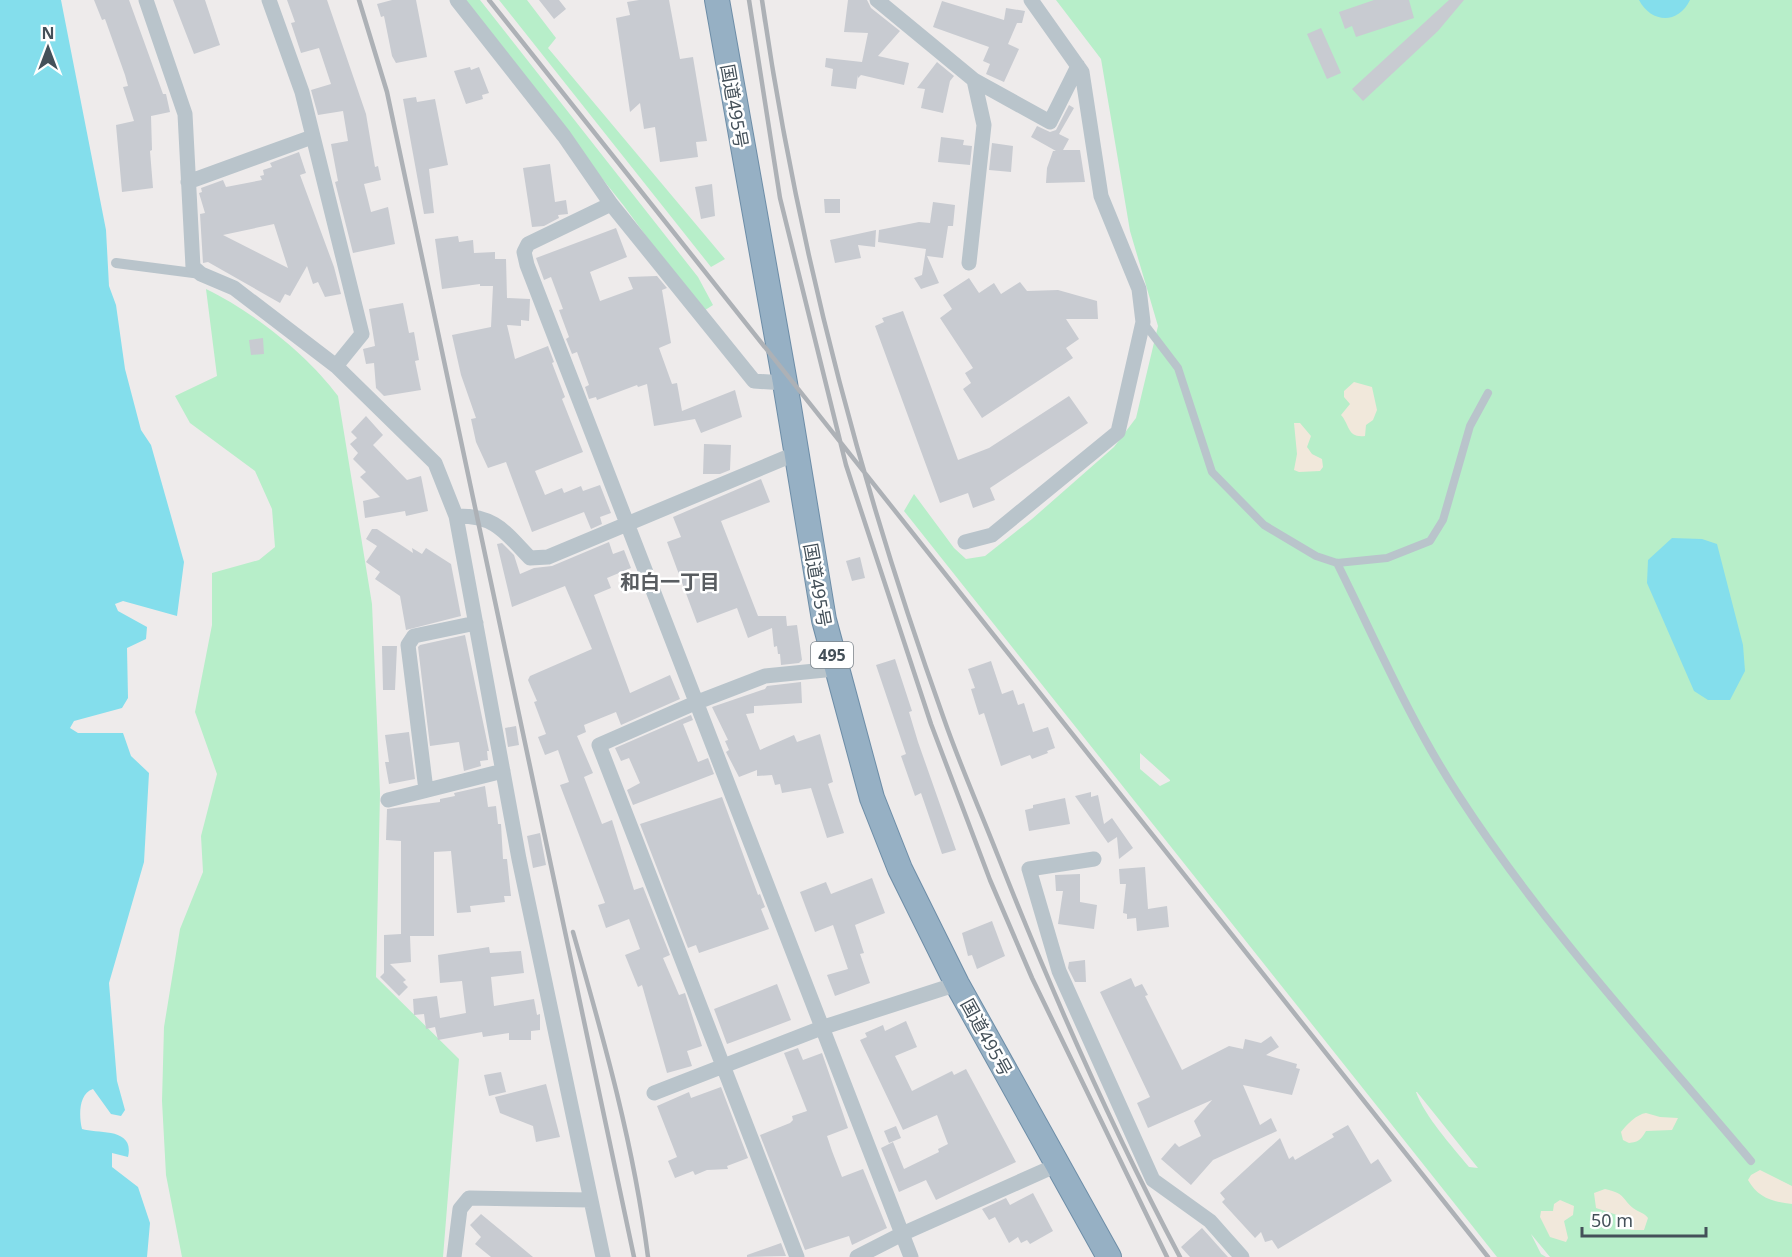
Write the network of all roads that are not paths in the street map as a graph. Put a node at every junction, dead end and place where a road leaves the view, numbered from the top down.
1 (146, 0) edge
2 (269, 0) edge
3 (457, 0) edge
4 (717, 0) edge
5 (877, 0) edge
6 (1031, 0) edge
7 (1078, 66) junction
8 (974, 80) junction
9 (312, 137) junction
10 (188, 182) junction
11 (611, 204) junction
12 (116, 263) dead end
13 (969, 263) dead end
14 (201, 274) junction
15 (1143, 322) junction
16 (336, 366) junction
17 (785, 383) junction
18 (1488, 393) dead end
19 (797, 453) junction
20 (456, 516) junction
21 (626, 522) junction
22 (965, 542) dead end
23 (1337, 563) junction
24 (476, 623) junction
25 (835, 669) junction
26 (695, 703) junction
27 (503, 771) junction
28 (426, 790) junction
29 (388, 800) dead end
30 (1094, 859) dead end
31 (957, 984) junction
32 (824, 1027) junction
33 (723, 1068) junction
34 (654, 1094) dead end
35 (1751, 1161) dead end
36 (1057, 1165) junction
37 (591, 1200) junction
38 (902, 1234) junction
39 (454, 1257) edge
40 (603, 1257) edge
41 (797, 1257) edge
42 (857, 1257) edge
43 (911, 1257) edge
44 (1109, 1257) edge
45 (1242, 1257) edge

1 - 10 street
2 - 9 street
3 - 11 street
4 - 17 highway, 国道495号 / 495
5 - 8 street
6 - 7 street
7 - 8 street
7 - 15 street
8 - 13 street
9 - 10 street
9 - 16 street
10 - 14 street
11 - 17 street
11 - 21 street
12 - 14 street
14 - 16 street
15 - 22 street
15 - 23 lane
16 - 20 street
17 - 19 highway, 国道495号 / 495
18 - 23 lane
19 - 21 street
19 - 25 highway, 国道495号 / 495
20 - 21 street
20 - 24 street
21 - 26 street
23 - 35 lane
24 - 27 street
24 - 28 street
25 - 26 street
25 - 31 highway, 国道495号 / 495
26 - 32 street
26 - 33 street
27 - 28 street
27 - 37 street
28 - 29 street
30 - 45 street
31 - 32 street
31 - 36 highway, 国道495号 / 495
32 - 33 street
32 - 38 street
33 - 34 street
33 - 41 street
36 - 38 street
36 - 44 highway, 国道495号 / 495
37 - 39 street
37 - 40 street
38 - 42 street
38 - 43 street

